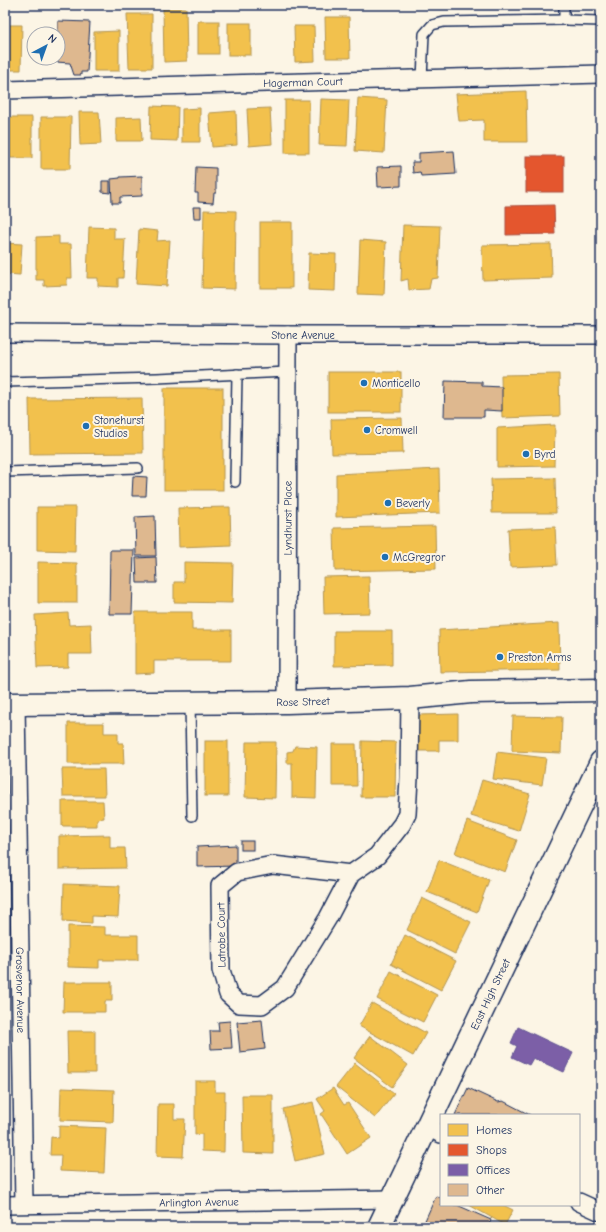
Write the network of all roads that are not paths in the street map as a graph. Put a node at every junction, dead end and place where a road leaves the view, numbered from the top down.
1 (564, 5) edge
2 (564, 20) junction
3 (601, 21) edge
4 (601, 74) edge
5 (422, 79) junction
6 (5, 90) edge
7 (5, 333) edge
8 (288, 335) junction
9 (601, 335) edge
10 (288, 372) junction
11 (237, 374) junction
12 (5, 382) edge
13 (138, 468) dead end
14 (5, 472) edge
15 (235, 482) dead end
16 (601, 690) edge
17 (410, 698) junction
18 (287, 702) junction
19 (190, 703) junction
20 (11, 704) edge
21 (601, 762) edge
22 (192, 816) dead end
23 (352, 874) junction
24 (441, 1114) edge
25 (440, 1117) edge
26 (434, 1130) edge
27 (393, 1199) junction
28 (580, 1202) edge
29 (24, 1204) junction
30 (5, 1205) edge
31 (601, 1212) edge
32 (379, 1227) edge

1 - 2 lane
2 - 3 lane
2 - 5 lane
4 - 5 street, Hagerman Court
5 - 6 street, Hagerman Court
7 - 8 street, Stone Avenue
8 - 9 street, Stone Avenue
8 - 10 street, Lyndhurst Place
10 - 11 lane
10 - 18 street, Lyndhurst Place
11 - 12 lane
11 - 15 lane
13 - 14 lane
16 - 17 main road, Rose Street
17 - 18 main road, Rose Street
17 - 23 street, Latrobe Court
18 - 19 main road, Rose Street
19 - 20 main road, Rose Street
19 - 22 lane
20 - 29 street, Grosvenor Avenue
21 - 24 main road, East High Street
23 - 23 street, Latrobe Court
25 - 26 main road, East High Street
26 - 27 main road, East High Street
27 - 29 street, Arlington Avenue
27 - 32 main road, East High Street
28 - 31 street
29 - 30 street, Arlington Avenue

